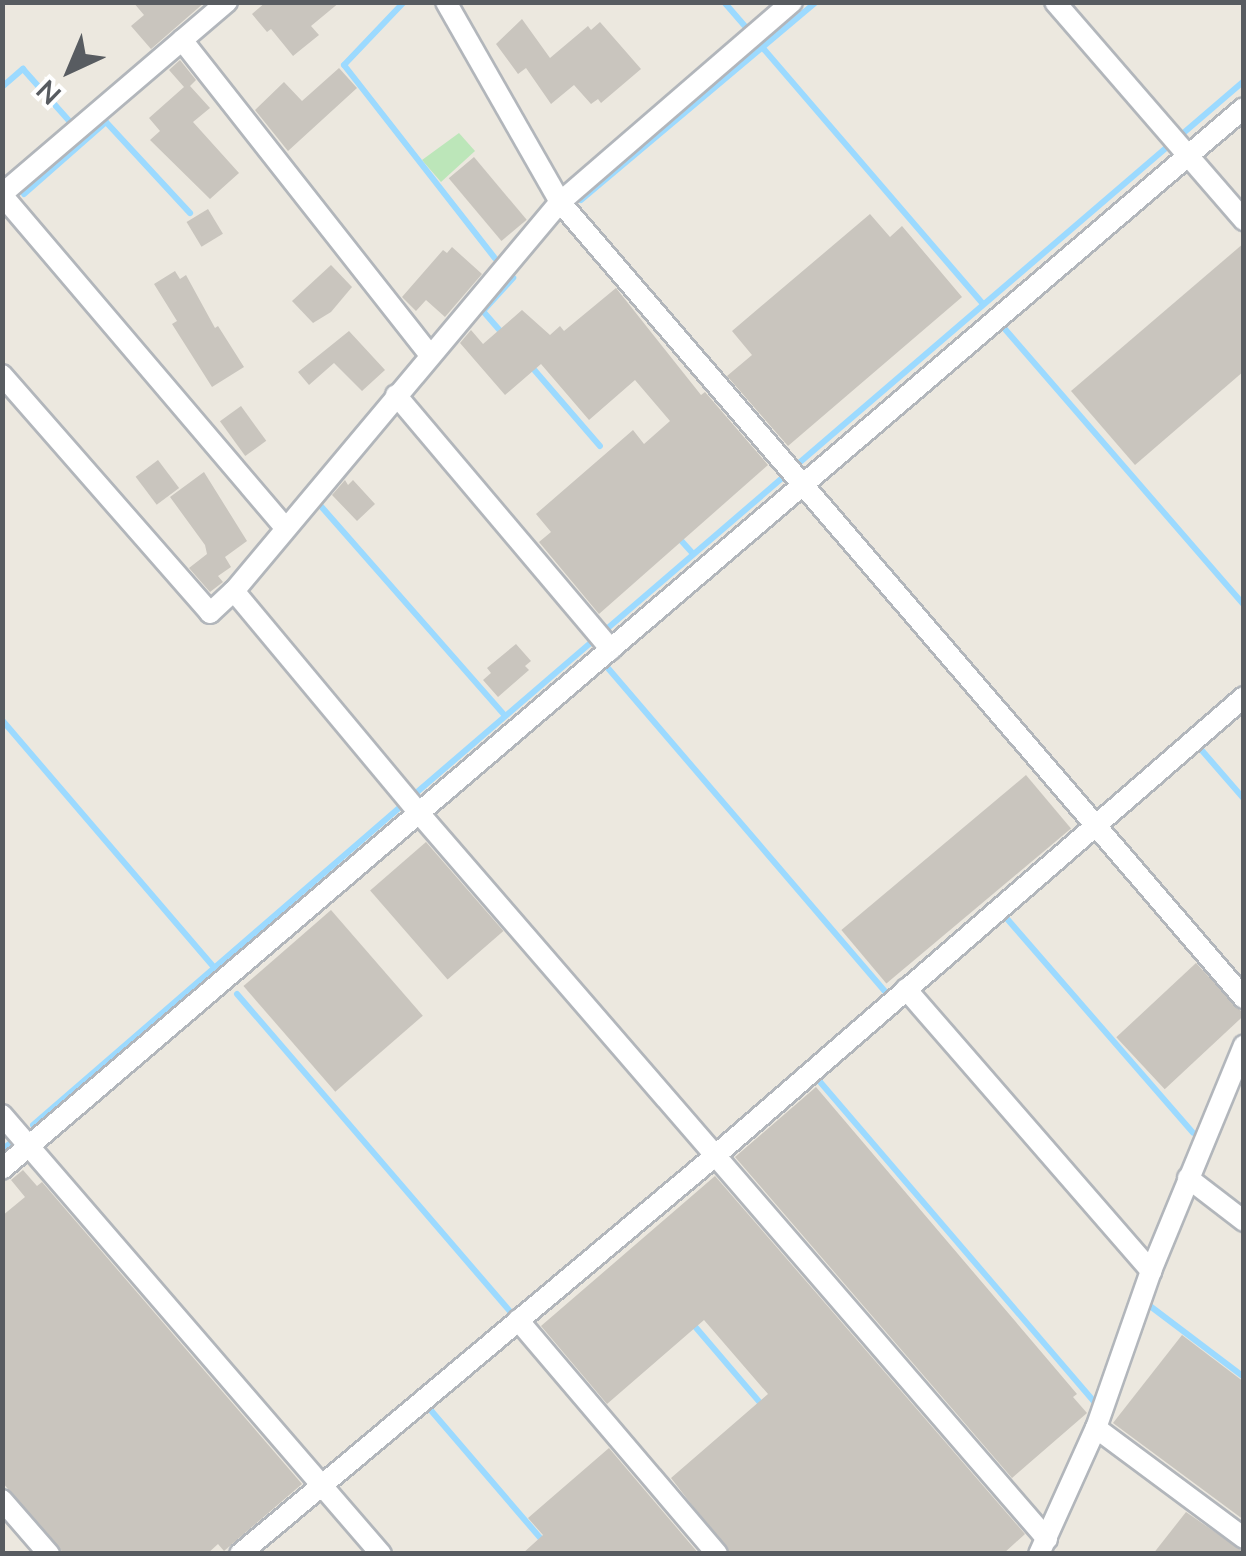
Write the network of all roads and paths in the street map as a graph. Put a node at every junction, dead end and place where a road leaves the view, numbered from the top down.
1 (226, 2) edge
2 (446, 2) edge
3 (792, 2) edge
4 (1055, 2) edge
5 (182, 40) junction
6 (1244, 108) edge
7 (1178, 145) junction
8 (2, 195) edge
9 (560, 202) junction
10 (1244, 220) edge
11 (430, 355) junction
12 (2, 375) edge
13 (396, 395) junction
14 (801, 484) junction
15 (284, 526) junction
16 (234, 590) junction
17 (608, 646) junction
18 (1244, 697) edge
19 (420, 813) junction
20 (1092, 826) junction
21 (906, 989) junction
22 (1244, 998) edge
23 (1244, 1045) edge
24 (2, 1115) edge
25 (29, 1146) junction
26 (716, 1155) junction
27 (2, 1169) edge
28 (1188, 1178) junction
29 (1244, 1221) edge
30 (1151, 1271) junction
31 (518, 1320) junction
32 (1096, 1428) junction
33 (321, 1483) junction
34 (2, 1500) edge
35 (1244, 1538) edge
36 (1043, 1546) edge
37 (49, 1554) edge
38 (240, 1554) edge
39 (381, 1554) edge
40 (717, 1554) edge

1 - 5 street
2 - 9 street
3 - 9 street
4 - 7 street
5 - 8 street
5 - 11 street
6 - 7 street
7 - 10 street
7 - 14 street
8 - 15 street
9 - 11 street
9 - 14 street
11 - 13 street
12 - 16 street
13 - 15 street
13 - 17 street
14 - 17 street
14 - 20 street
15 - 16 street
16 - 19 street
17 - 19 street
18 - 20 street
19 - 25 street
19 - 26 street
20 - 21 street
20 - 22 street
21 - 26 street
21 - 30 street
23 - 28 street
24 - 25 street
25 - 27 street
25 - 33 street
26 - 31 street
26 - 36 street
28 - 29 street
28 - 30 street
30 - 32 street
31 - 33 street
31 - 40 street
32 - 35 street
32 - 36 street
33 - 38 street
33 - 39 street
34 - 37 street

